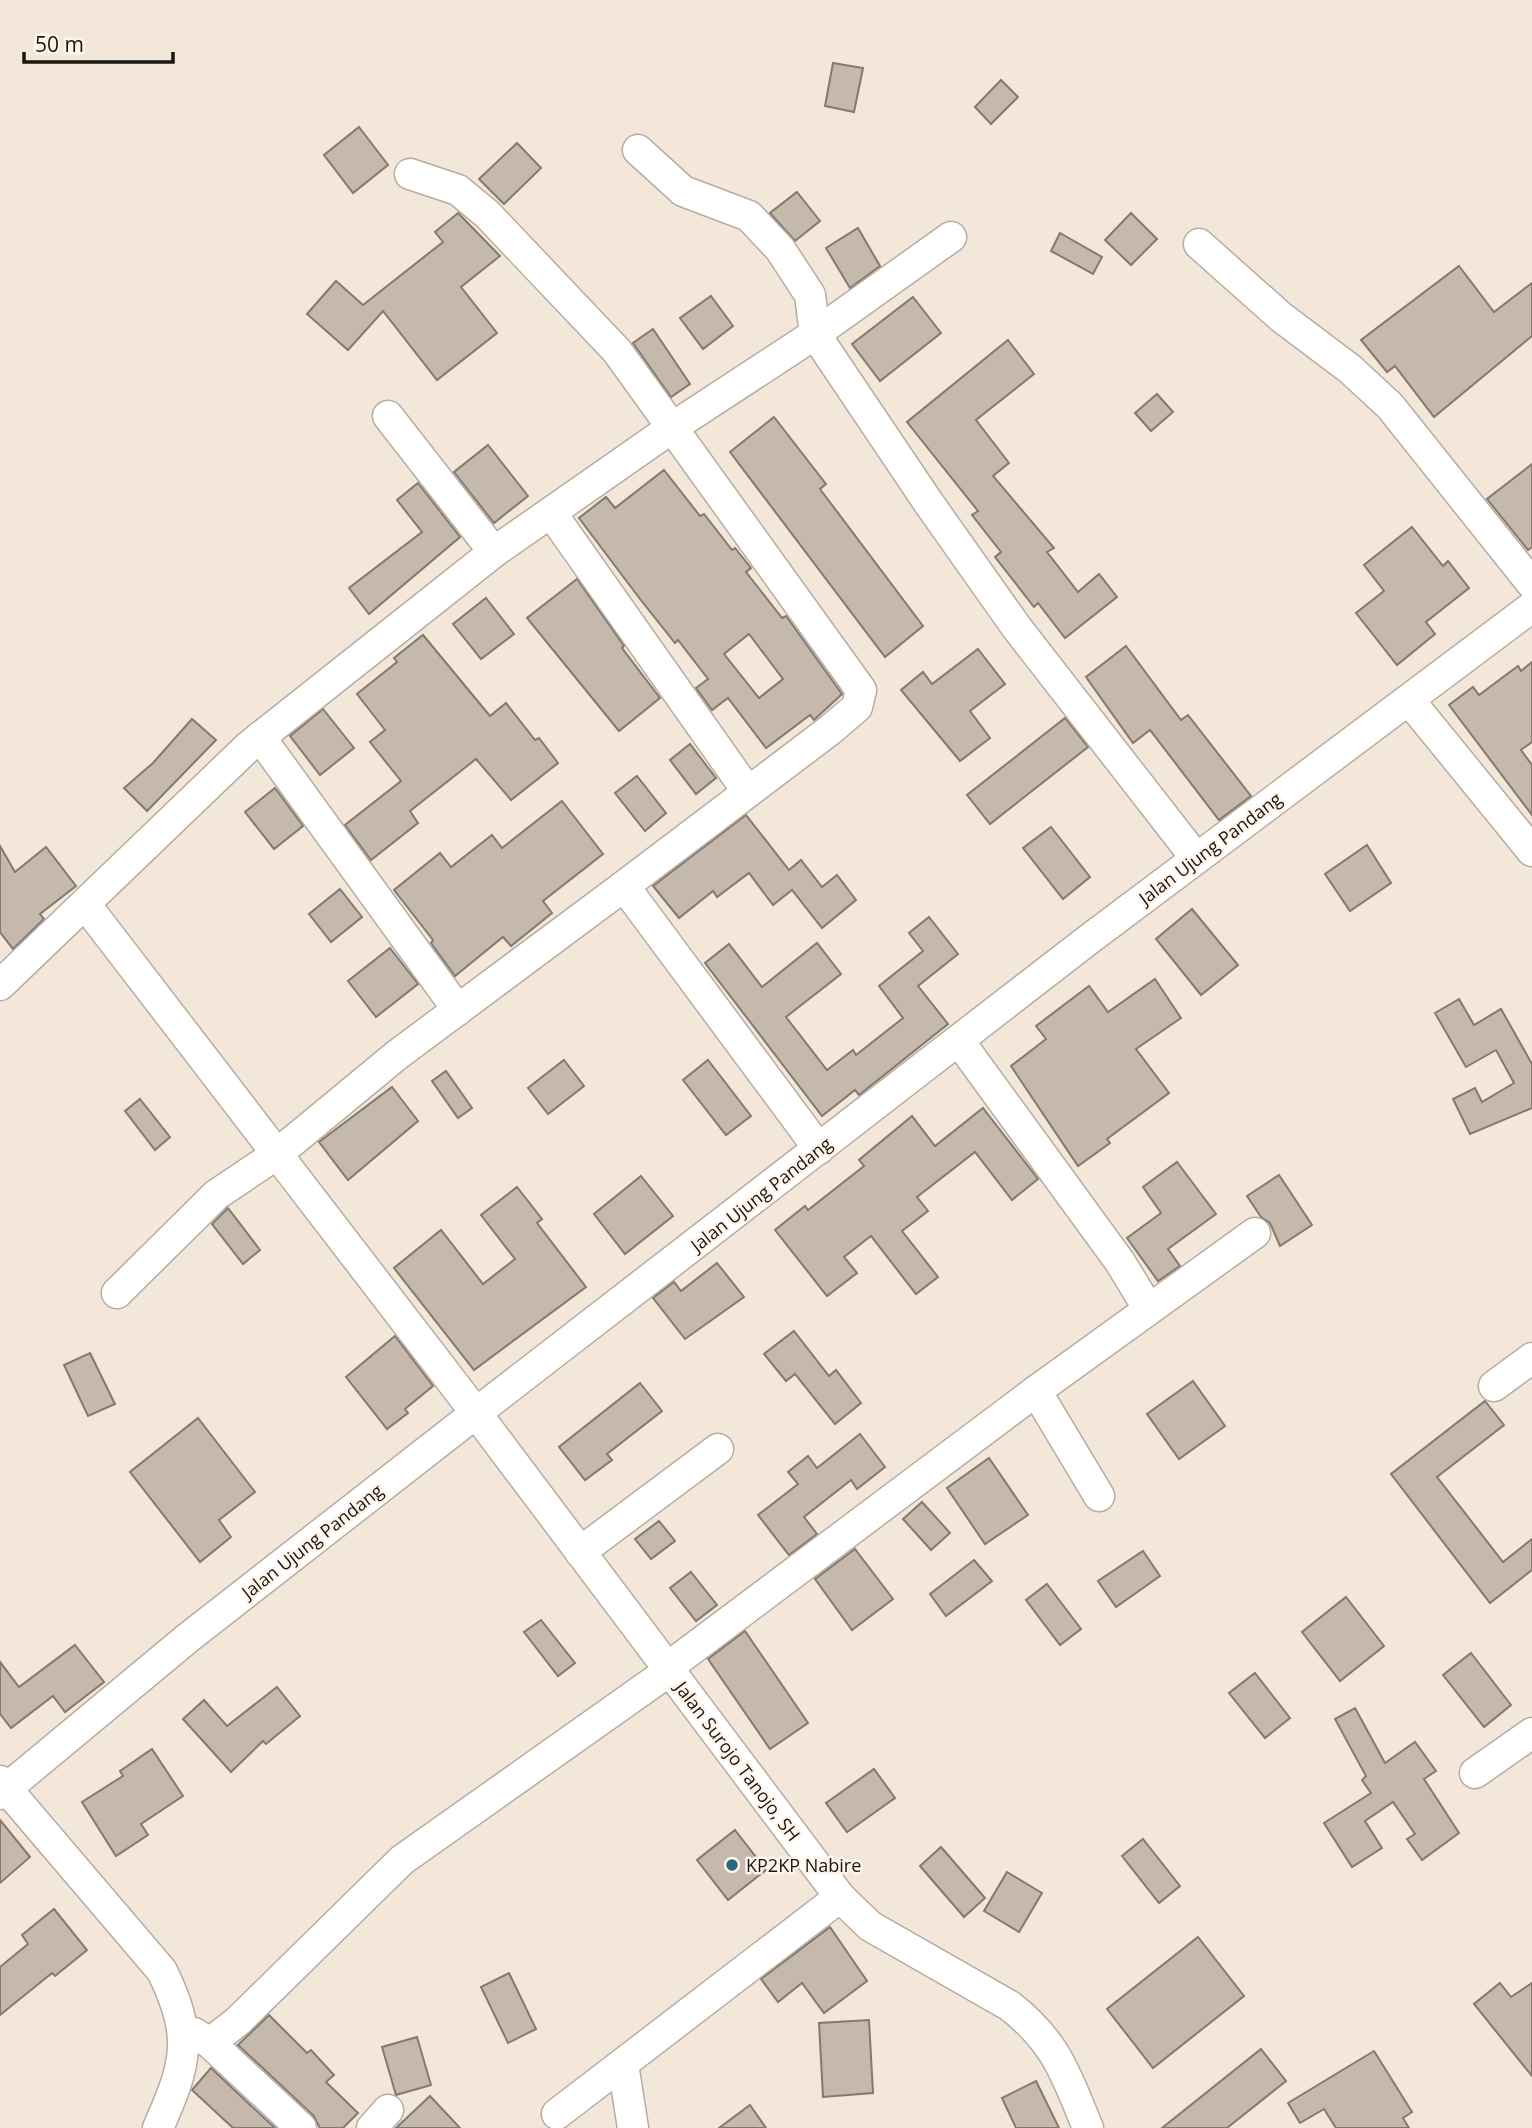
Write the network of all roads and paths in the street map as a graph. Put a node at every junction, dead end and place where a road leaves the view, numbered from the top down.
1 (638, 150) dead end
2 (410, 173) dead end
3 (951, 237) dead end
4 (1199, 244) dead end
5 (815, 334) junction
6 (388, 416) dead end
7 (673, 427) junction
8 (552, 514) junction
9 (494, 552) junction
10 (1532, 584) edge
11 (1532, 607) edge
12 (1409, 700) junction
13 (260, 737) junction
14 (748, 792) junction
15 (1532, 851) edge
16 (1196, 858) junction
17 (624, 886) junction
18 (85, 904) junction
19 (0, 985) edge
20 (458, 1010) junction
21 (959, 1041) junction
22 (819, 1149) junction
23 (277, 1154) junction
24 (1255, 1233) dead end
25 (117, 1293) dead end
26 (1148, 1308) junction
27 (1532, 1358) edge
28 (1494, 1386) dead end
29 (1036, 1391) junction
30 (475, 1413) junction
31 (718, 1450) dead end
32 (1099, 1496) dead end
33 (580, 1552) junction
34 (668, 1670) junction
35 (1532, 1733) edge
36 (1475, 1773) dead end
37 (2, 1788) edge
38 (840, 1897) junction
39 (182, 2025) junction
40 (210, 2043) junction
41 (623, 2064) junction
42 (557, 2114) dead end
43 (158, 2128) edge
44 (301, 2128) edge
45 (633, 2128) edge
46 (1088, 2128) edge

1 - 5 street
2 - 7 street
3 - 5 street
4 - 10 street
5 - 7 street
5 - 16 street
6 - 9 street
7 - 8 street
7 - 14 street
8 - 9 street
8 - 14 street
9 - 13 street
11 - 12 street, Jalan Ujung Pandang
12 - 15 street
12 - 16 street, Jalan Ujung Pandang
13 - 18 street
13 - 20 street
14 - 17 street
16 - 21 street, Jalan Ujung Pandang
17 - 20 street
17 - 22 street
18 - 19 street
18 - 23 street, Jalan Surojo Tanojo, SH
20 - 23 street
21 - 22 street, Jalan Ujung Pandang
21 - 26 street
22 - 30 street, Jalan Ujung Pandang
23 - 25 street
23 - 30 street, Jalan Surojo Tanojo, SH
24 - 26 street
26 - 29 street
27 - 28 street
29 - 32 street
29 - 34 street
30 - 33 street, Jalan Surojo Tanojo, SH
30 - 37 street, Jalan Ujung Pandang
31 - 33 street
33 - 34 street, Jalan Surojo Tanojo, SH
34 - 38 street, Jalan Surojo Tanojo, SH
34 - 40 street
35 - 36 street
37 - 39 street
38 - 41 street
38 - 46 street, Jalan Surojo Tanojo, SH
39 - 40 street
39 - 43 street
40 - 44 street
41 - 42 street
41 - 45 street

